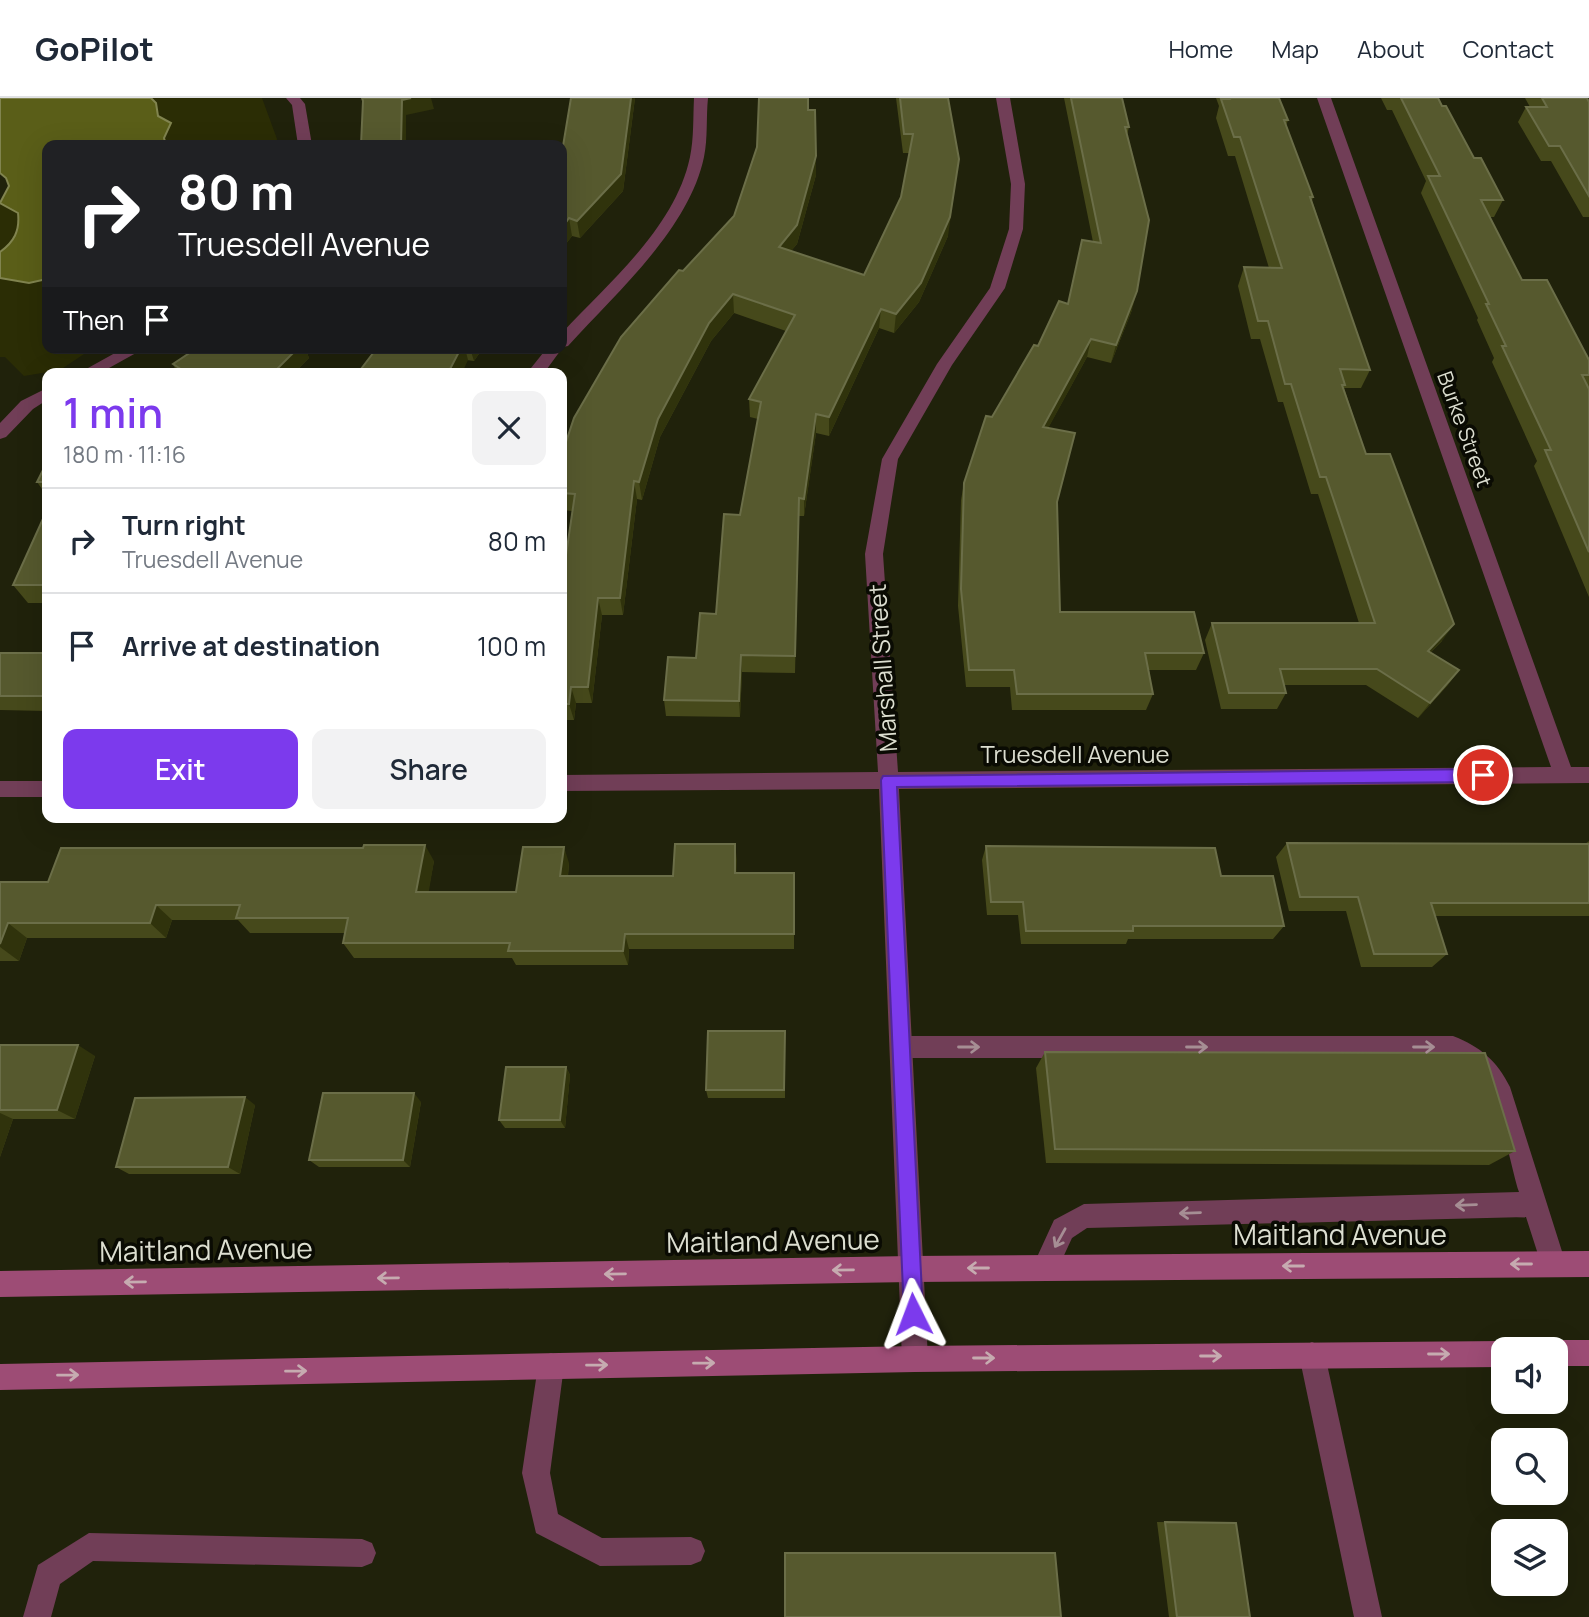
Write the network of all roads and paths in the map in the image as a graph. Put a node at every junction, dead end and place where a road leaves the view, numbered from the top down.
1 (293, 98) edge
2 (701, 98) edge
3 (1003, 98) edge
4 (1324, 98) edge
5 (304, 140) edge
6 (567, 336) edge
7 (125, 354) edge
8 (551, 354) edge
9 (97, 368) edge
10 (539, 368) edge
11 (42, 396) edge
12 (0, 433) edge
13 (1564, 775) junction
14 (1589, 775) edge
15 (889, 780) junction
16 (567, 783) edge
17 (0, 789) edge
18 (42, 789) edge
19 (901, 1047) junction
20 (1534, 1203) junction
21 (1553, 1264) junction
22 (1589, 1264) edge
23 (1045, 1268) junction
24 (911, 1269) junction
25 (0, 1284) edge
26 (1568, 1353) edge
27 (1589, 1353) edge
28 (1491, 1354) edge
29 (1312, 1355) junction
30 (915, 1359) junction
31 (551, 1366) junction
32 (0, 1377) edge
33 (691, 1551) dead end
34 (362, 1553) dead end
35 (37, 1617) edge
36 (1368, 1617) edge

1 - 5 street
2 - 6 street
3 - 15 street, Marshall Street
4 - 13 street, Burke Street
7 - 9 street
8 - 10 street
11 - 12 street
13 - 14 street, Truesdell Avenue
13 - 15 street, Truesdell Avenue
15 - 16 street, Truesdell Avenue
15 - 19 street, Marshall Street
17 - 18 street
19 -> 20 street
19 - 24 street, Marshall Street
20 - 21 street
20 -> 23 street
21 - 22 main road, Maitland Avenue
21 -> 23 main road, Maitland Avenue
23 -> 24 main road, Maitland Avenue
24 -> 25 main road, Maitland Avenue
24 - 30 street, Marshall Street
26 - 27 main road
29 -> 28 main road
30 -> 29 main road
29 - 36 street
31 -> 30 main road
32 -> 31 main road
31 - 33 street
34 - 35 street

